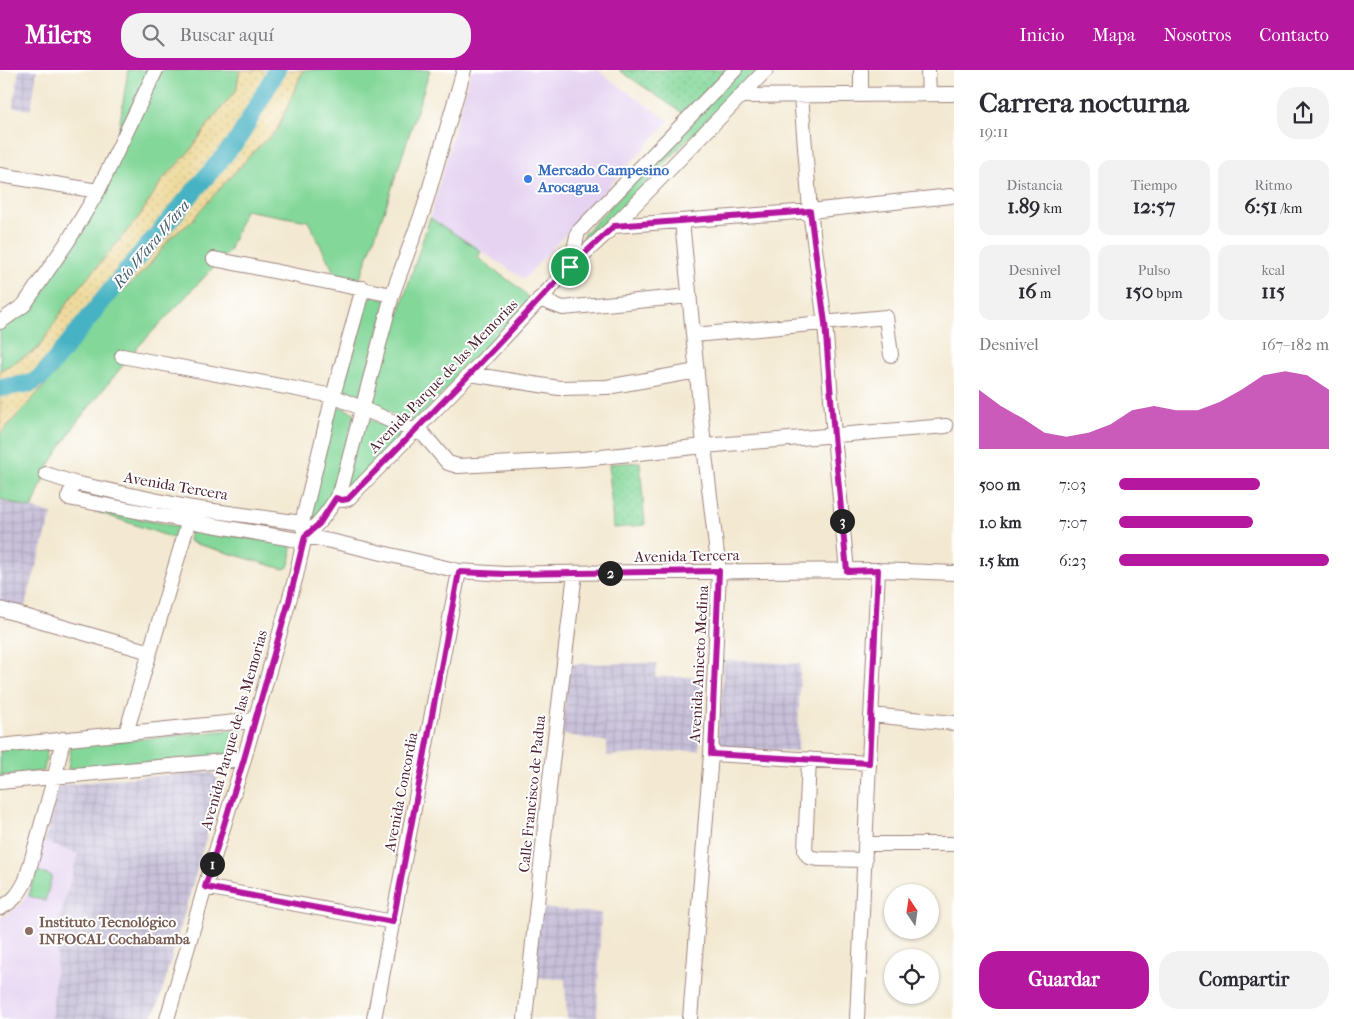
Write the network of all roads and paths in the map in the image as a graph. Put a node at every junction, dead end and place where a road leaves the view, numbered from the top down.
1 (156, 70) edge
2 (464, 70) edge
3 (734, 70) edge
4 (766, 70) edge
5 (861, 70) edge
6 (928, 70) edge
7 (929, 94) junction
8 (954, 94) edge
9 (861, 95) junction
10 (741, 96) junction
11 (801, 96) junction
12 (0, 175) edge
13 (98, 191) junction
14 (951, 196) dead end
15 (810, 211) junction
16 (682, 221) junction
17 (614, 226) junction
18 (214, 259) dead end
19 (570, 267) junction
20 (363, 288) junction
21 (392, 295) junction
22 (690, 296) junction
23 (539, 299) junction
24 (6, 313) edge
25 (0, 322) edge
26 (825, 323) junction
27 (694, 335) junction
28 (891, 355) dead end
29 (122, 356) dead end
30 (697, 372) junction
31 (470, 374) junction
32 (333, 396) junction
33 (362, 409) junction
34 (946, 426) dead end
35 (413, 431) junction
36 (834, 436) junction
37 (704, 446) junction
38 (46, 474) dead end
39 (74, 483) junction
40 (336, 498) junction
41 (192, 508) junction
42 (188, 522) junction
43 (304, 533) junction
44 (878, 570) junction
45 (719, 571) junction
46 (847, 571) junction
47 (459, 572) junction
48 (575, 573) junction
49 (954, 573) edge
50 (0, 609) edge
51 (150, 652) junction
52 (871, 715) junction
53 (254, 720) junction
54 (954, 723) edge
55 (126, 733) junction
56 (63, 739) junction
57 (0, 746) edge
58 (711, 754) junction
59 (244, 759) junction
60 (810, 759) junction
61 (869, 763) junction
62 (55, 776) junction
63 (0, 782) edge
64 (866, 844) junction
65 (954, 844) edge
66 (865, 860) junction
67 (205, 887) junction
68 (0, 908) edge
69 (393, 922) junction
70 (167, 1019) edge
71 (374, 1019) edge
72 (525, 1019) edge
73 (690, 1019) edge
74 (856, 1019) edge

1 - 13 street
2 - 21 street
3 - 19 street
4 - 10 street, Avenida Parque de las Memorias
5 - 9 street
6 - 7 street
7 - 8 street
7 - 9 street
9 - 11 street
10 - 11 street
10 - 17 street, Avenida Parque de las Memorias
11 - 15 street
12 - 13 street
13 - 24 street
14 - 15 street
15 - 16 street
15 - 26 street
16 - 17 street
16 - 22 street, Avenida Aniceto Medina
17 - 19 street, Avenida Parque de las Memorias
18 - 20 street
19 - 23 street, Avenida Parque de las Memorias
20 - 21 street
20 - 32 street, Avenida Parque de las Memorias
21 - 33 street
22 - 23 street
22 - 27 street, Avenida Aniceto Medina
23 - 31 street, Avenida Parque de las Memorias
24 - 25 street
26 - 27 street
26 - 28 street
26 - 36 street
27 - 30 street, Avenida Aniceto Medina
29 - 32 street
30 - 31 street
30 - 37 street, Avenida Aniceto Medina
31 - 35 street, Avenida Parque de las Memorias
32 - 33 street
32 - 43 street, Avenida Parque de las Memorias
33 - 35 street
33 - 40 street
34 - 36 street
35 - 37 street
35 - 40 street, Avenida Parque de las Memorias
36 - 37 street
36 - 46 street
37 - 45 street, Avenida Aniceto Medina
38 - 39 street, Avenida Tercera
39 - 41 street, Avenida Tercera
39 - 42 street, Avenida Tercera
40 - 43 street
41 - 42 street
41 - 43 street, Avenida Tercera
42 - 43 street, Avenida Tercera
42 - 51 street
43 - 47 street, Avenida Tercera
43 - 53 street, Avenida Parque de las Memorias
44 - 46 street, Avenida Tercera
44 - 49 street, Avenida Tercera
44 - 52 street
45 - 46 street, Avenida Tercera
45 - 48 street, Avenida Tercera
45 - 58 street, Avenida Aniceto Medina
47 - 48 street, Avenida Tercera
47 - 69 street, Avenida Concordia
48 - 72 street, Calle Francisco de Padua
50 - 51 street
51 - 55 street
52 - 54 street
52 - 61 street
53 - 55 street
53 - 59 street, Avenida Parque de las Memorias
55 - 56 street
56 - 57 street
56 - 62 street
58 - 60 street
58 - 73 street, Avenida Aniceto Medina
59 - 62 street
59 - 67 street, Avenida Parque de las Memorias
60 - 61 street
60 - 66 street
61 - 64 street
62 - 63 street
62 - 68 street
64 - 65 street
64 - 66 street
66 - 74 street
67 - 69 street
67 - 70 street, Avenida Parque de las Memorias
69 - 71 street, Avenida Concordia

